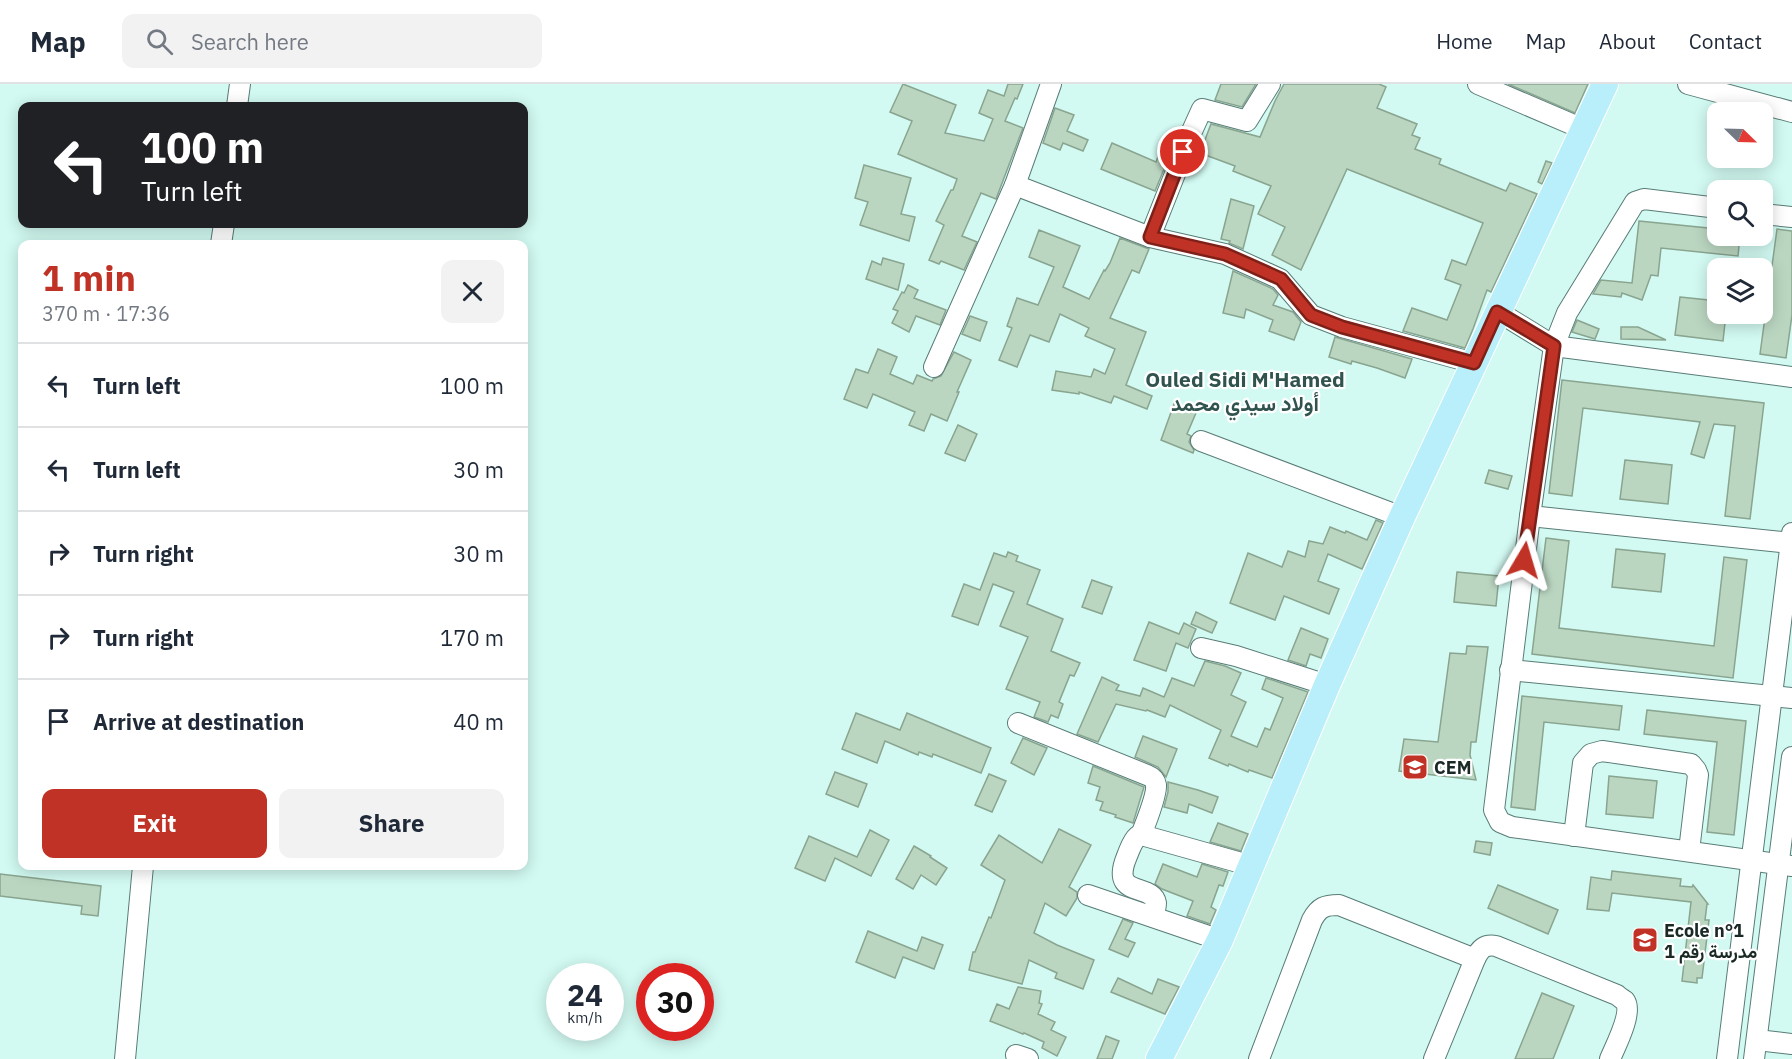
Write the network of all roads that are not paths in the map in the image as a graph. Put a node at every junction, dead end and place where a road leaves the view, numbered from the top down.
1 (240, 84) edge
2 (1051, 84) edge
3 (1270, 84) edge
4 (1478, 84) edge
5 (1605, 84) edge
6 (1688, 84) edge
7 (238, 102) edge
8 (1792, 112) edge
9 (1583, 129) junction
10 (1015, 186) junction
11 (1707, 207) edge
12 (1773, 215) edge
13 (1792, 217) edge
14 (1150, 237) junction
15 (1497, 312) junction
16 (1554, 346) junction
17 (1474, 363) junction
18 (934, 367) dead end
19 (1792, 377) edge
20 (1202, 441) dead end
21 (1530, 516) junction
22 (1402, 517) junction
23 (1791, 538) edge
24 (1201, 648) dead end
25 (1510, 670) junction
26 (1327, 685) junction
27 (1772, 696) junction
28 (1792, 698) edge
29 (1018, 723) dead end
30 (1792, 757) edge
31 (1141, 835) junction
32 (1574, 836) junction
33 (1689, 851) junction
34 (1752, 860) junction
35 (1785, 865) edge
36 (1252, 866) junction
37 (143, 870) edge
38 (1088, 895) dead end
39 (1154, 917) junction
40 (1220, 940) junction
41 (1475, 959) junction
42 (1792, 1044) edge
43 (1756, 1049) edge
44 (1163, 1058) edge
45 (125, 1059) edge
46 (1259, 1059) edge
47 (1434, 1059) edge
48 (1610, 1059) edge
49 (1727, 1059) edge

1 - 7 street
2 - 10 street
3 - 14 street
4 - 9 street
5 - 9 main road
6 - 8 street
9 - 15 main road
10 - 14 street
10 - 18 street
11 - 16 street
12 - 13 street
14 - 17 street
15 - 16 street
15 - 17 main road
16 - 19 street
16 - 21 street
17 - 22 main road
20 - 22 street
21 - 23 street
21 - 25 street
22 - 26 main road
23 - 27 street
24 - 26 street
25 - 27 street
25 - 32 street
26 - 36 main road
27 - 28 street
27 - 34 street
29 - 31 street
30 - 35 street
31 - 36 street
31 - 39 street
32 - 33 street
32 - 33 street
33 - 34 street
34 - 35 street
34 - 49 street
35 - 43 street
36 - 40 main road
37 - 45 street
38 - 39 street
39 - 40 street
40 - 44 main road
41 - 46 street
41 - 47 street
41 - 48 street
42 - 43 street

